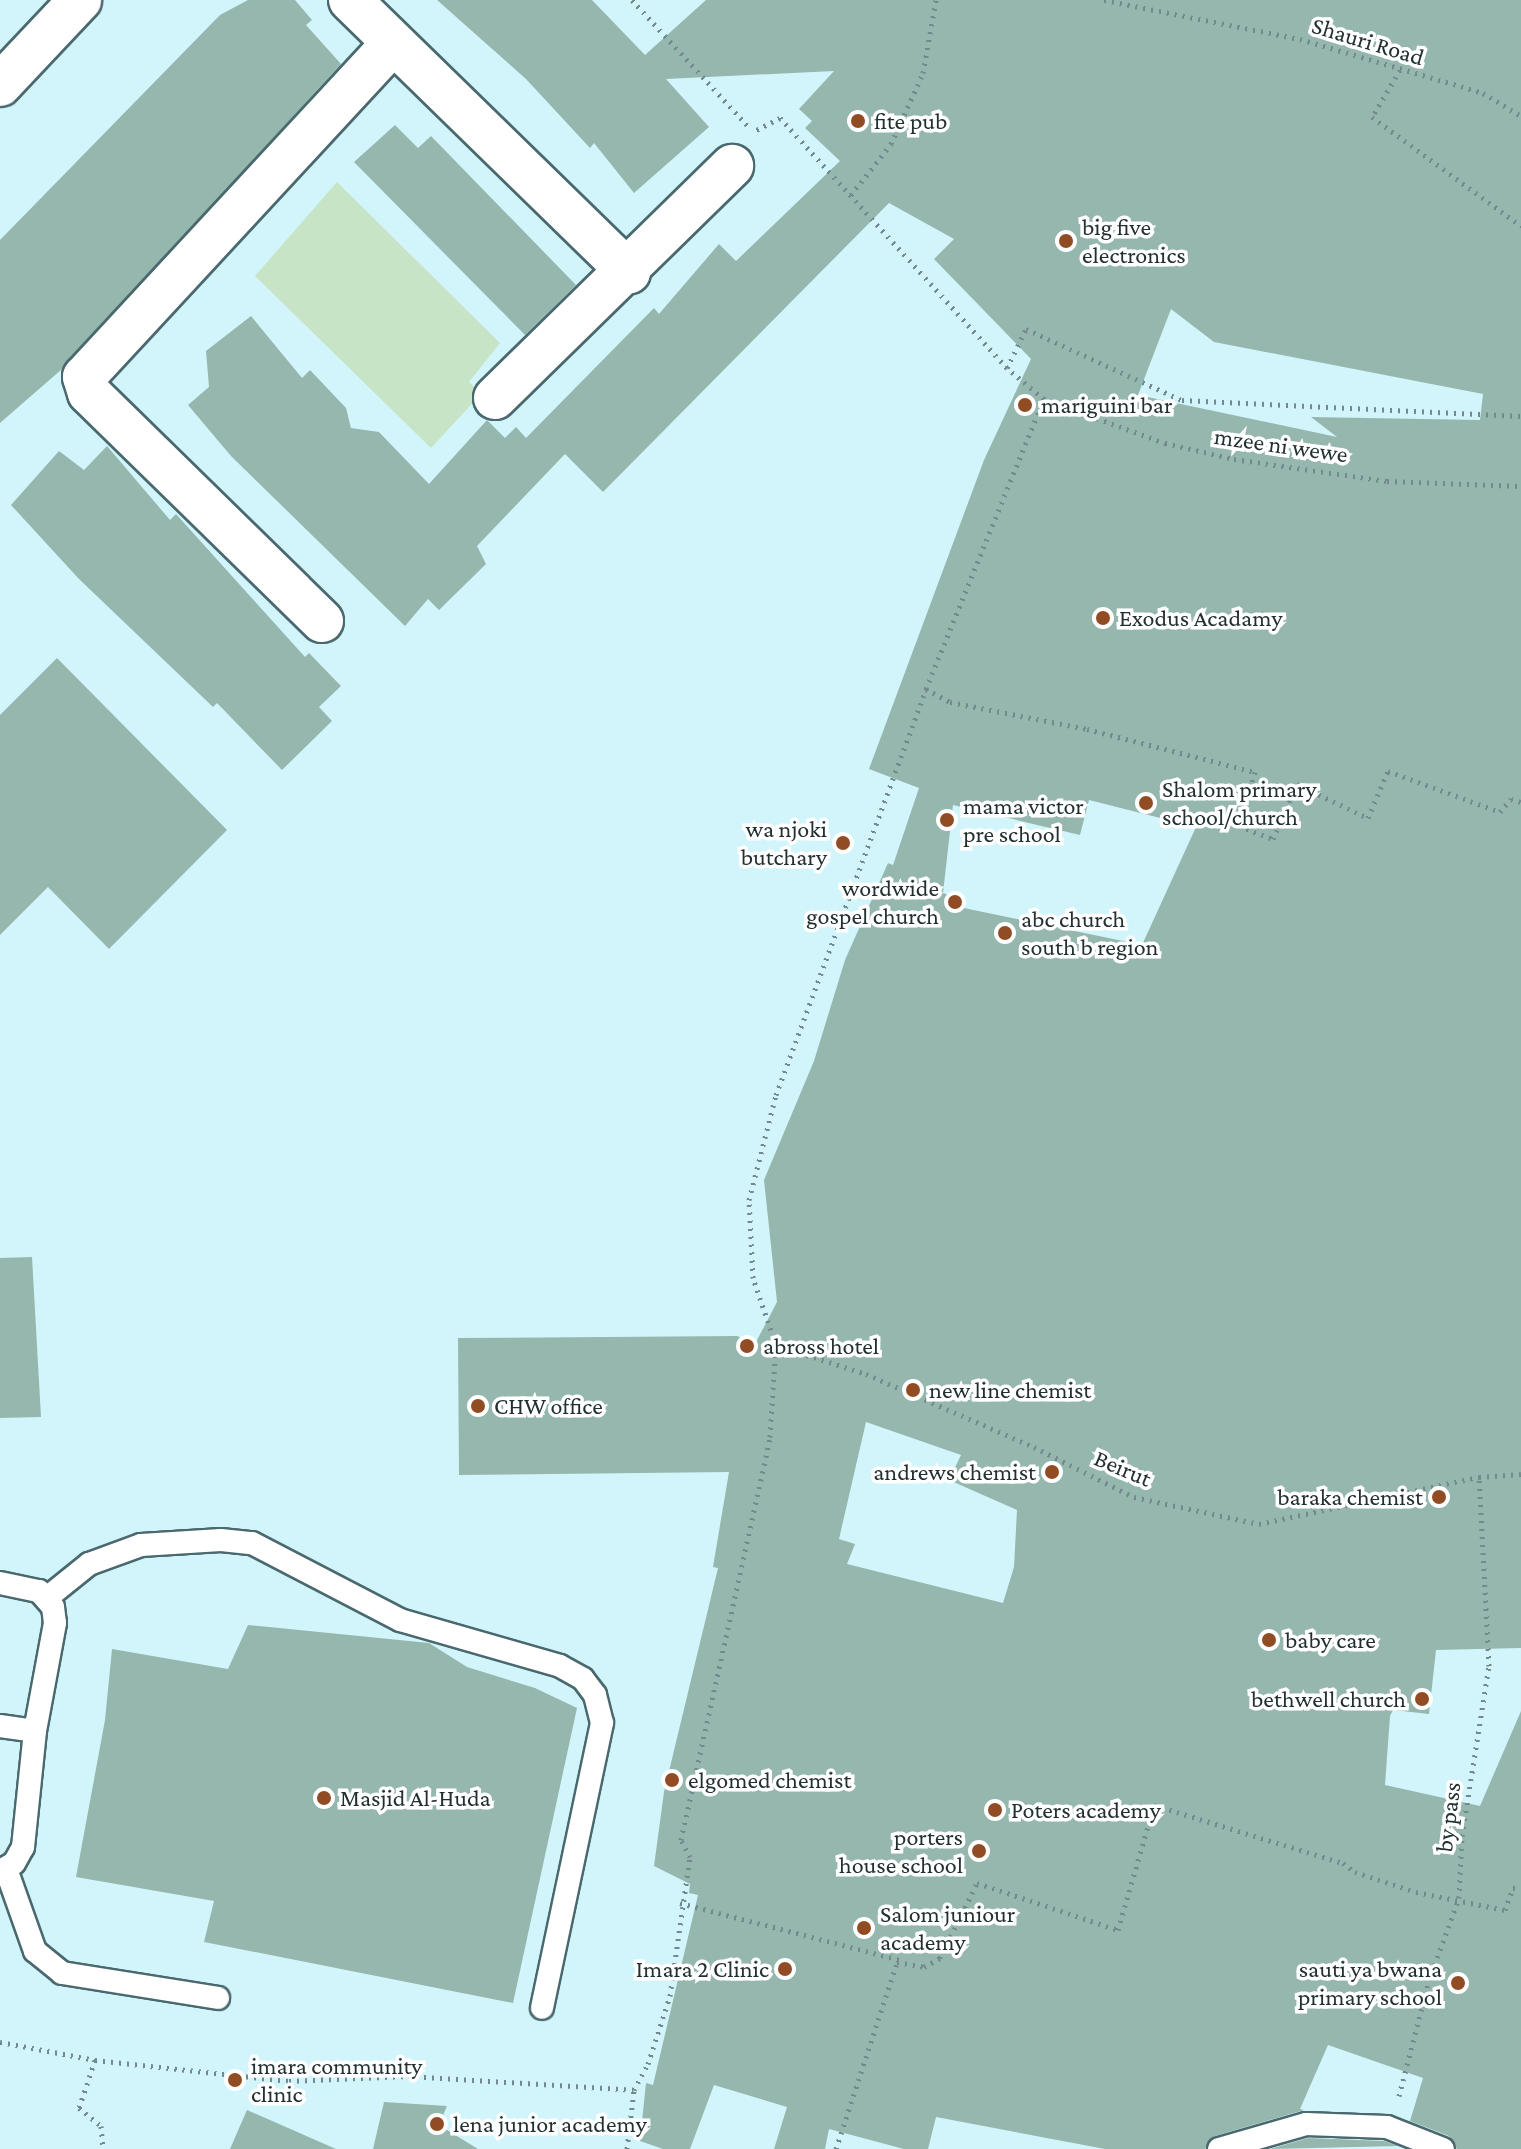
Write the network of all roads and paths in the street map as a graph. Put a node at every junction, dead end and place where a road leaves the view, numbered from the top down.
1 (80, 0) edge
2 (350, 0) edge
3 (632, 0) edge
4 (936, 0) edge
5 (1104, 0) edge
6 (391, 45) junction
7 (1400, 70) junction
8 (0, 85) edge
9 (1521, 116) edge
10 (732, 166) dead end
11 (851, 195) junction
12 (1521, 226) edge
13 (629, 272) junction
14 (1007, 368) junction
15 (495, 398) dead end
16 (1044, 399) junction
17 (1521, 416) edge
18 (1521, 486) edge
19 (322, 621) dead end
20 (926, 689) junction
21 (1521, 802) edge
22 (776, 1345) junction
23 (1521, 1474) edge
24 (1479, 1477) junction
25 (0, 1583) edge
26 (48, 1597) junction
27 (0, 1726) edge
28 (35, 1731) junction
29 (3, 1870) edge
30 (1521, 1887) edge
31 (1459, 1898) junction
32 (680, 1903) junction
33 (900, 1960) junction
34 (218, 1998) dead end
35 (542, 2008) dead end
36 (0, 2042) edge
37 (95, 2060) junction
38 (634, 2090) junction
39 (1387, 2127) junction
40 (103, 2149) edge
41 (627, 2149) edge
42 (836, 2149) edge
43 (1219, 2149) edge
44 (1443, 2149) edge

1 - 8 street
2 - 6 street
3 - 11 path, mzee ni wewe
4 - 11 path
5 - 7 path, Shauri Road
6 - 13 street
6 - 19 street
7 - 9 path, Shauri Road
7 - 12 path
10 - 13 street
11 - 14 path, mzee ni wewe
13 - 15 street
14 - 16 path, mzee ni wewe
14 - 17 path
16 - 18 path, mzee ni wewe
16 - 20 path
20 - 21 path
20 - 22 path
22 - 24 path, Beirut
22 - 32 path
23 - 24 path, Beirut
24 - 31 path, by pass
25 - 26 lane
26 - 28 lane
26 - 35 lane
27 - 28 lane
28 - 29 lane
29 - 34 lane
30 - 31 path
31 - 33 path
31 - 39 path, by pass
32 - 33 path
32 - 38 path
33 - 42 path
36 - 37 path
37 - 38 path
37 - 40 path
38 - 41 path
39 - 43 lane
39 - 44 lane

